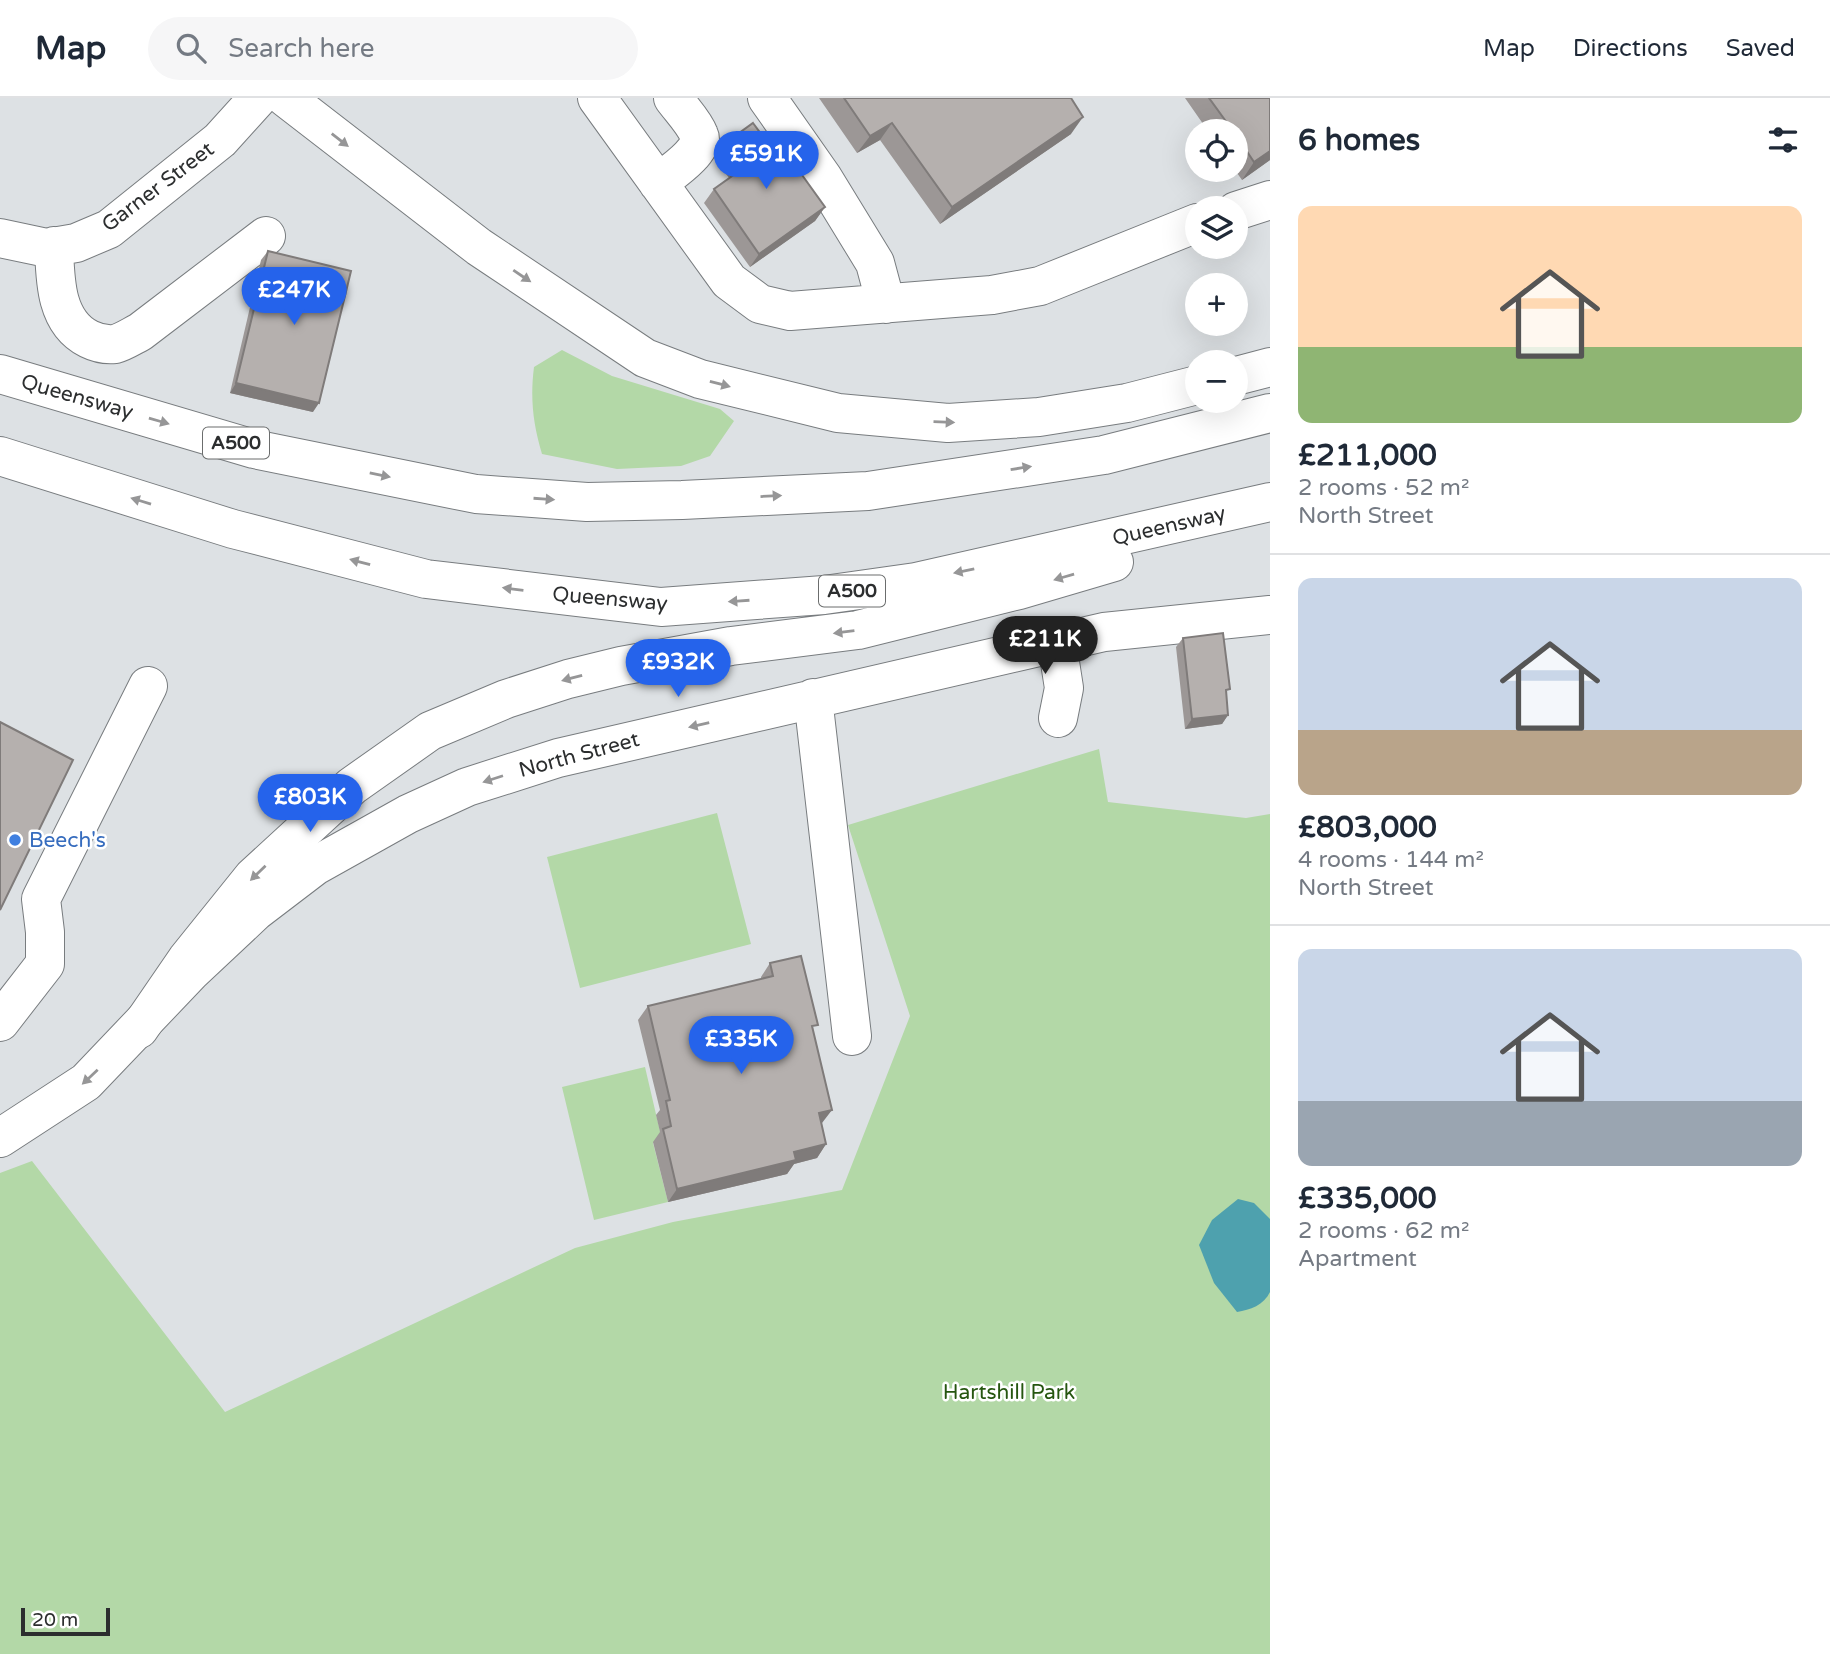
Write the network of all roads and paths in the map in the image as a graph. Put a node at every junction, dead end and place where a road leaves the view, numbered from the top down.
1 (258, 98) edge
2 (286, 98) edge
3 (597, 98) edge
4 (673, 98) edge
5 (766, 98) edge
6 (658, 183) junction
7 (1270, 200) edge
8 (1248, 207) edge
9 (1185, 228) edge
10 (266, 236) dead end
11 (0, 238) edge
12 (54, 246) junction
13 (886, 304) junction
14 (1270, 367) edge
15 (1248, 373) edge
16 (0, 374) edge
17 (1185, 388) edge
18 (1270, 413) edge
19 (0, 456) edge
20 (1270, 502) edge
21 (1270, 513) edge
22 (1270, 615) edge
23 (1057, 643) junction
24 (148, 686) dead end
25 (813, 698) junction
26 (1058, 718) dead end
27 (0, 1022) edge
28 (139, 1029) junction
29 (852, 1036) dead end
30 (0, 1138) edge

1 - 12 main road, Garner Street
2 -> 17 main road
3 - 6 main road
4 - 6 main road
5 - 13 main road
6 - 13 main road
7 - 8 main road
9 - 13 main road
10 - 12 main road
11 - 12 main road, Garner Street
14 - 15 main road
16 -> 18 main road, Queensway / A500
20 -> 19 main road, Queensway / A500
21 -> 28 main road
22 - 23 main road, North Street
23 - 25 main road, North Street
23 - 26 main road
24 - 27 main road
25 -> 28 main road, North Street
25 - 29 main road
28 -> 30 main road, North Street

